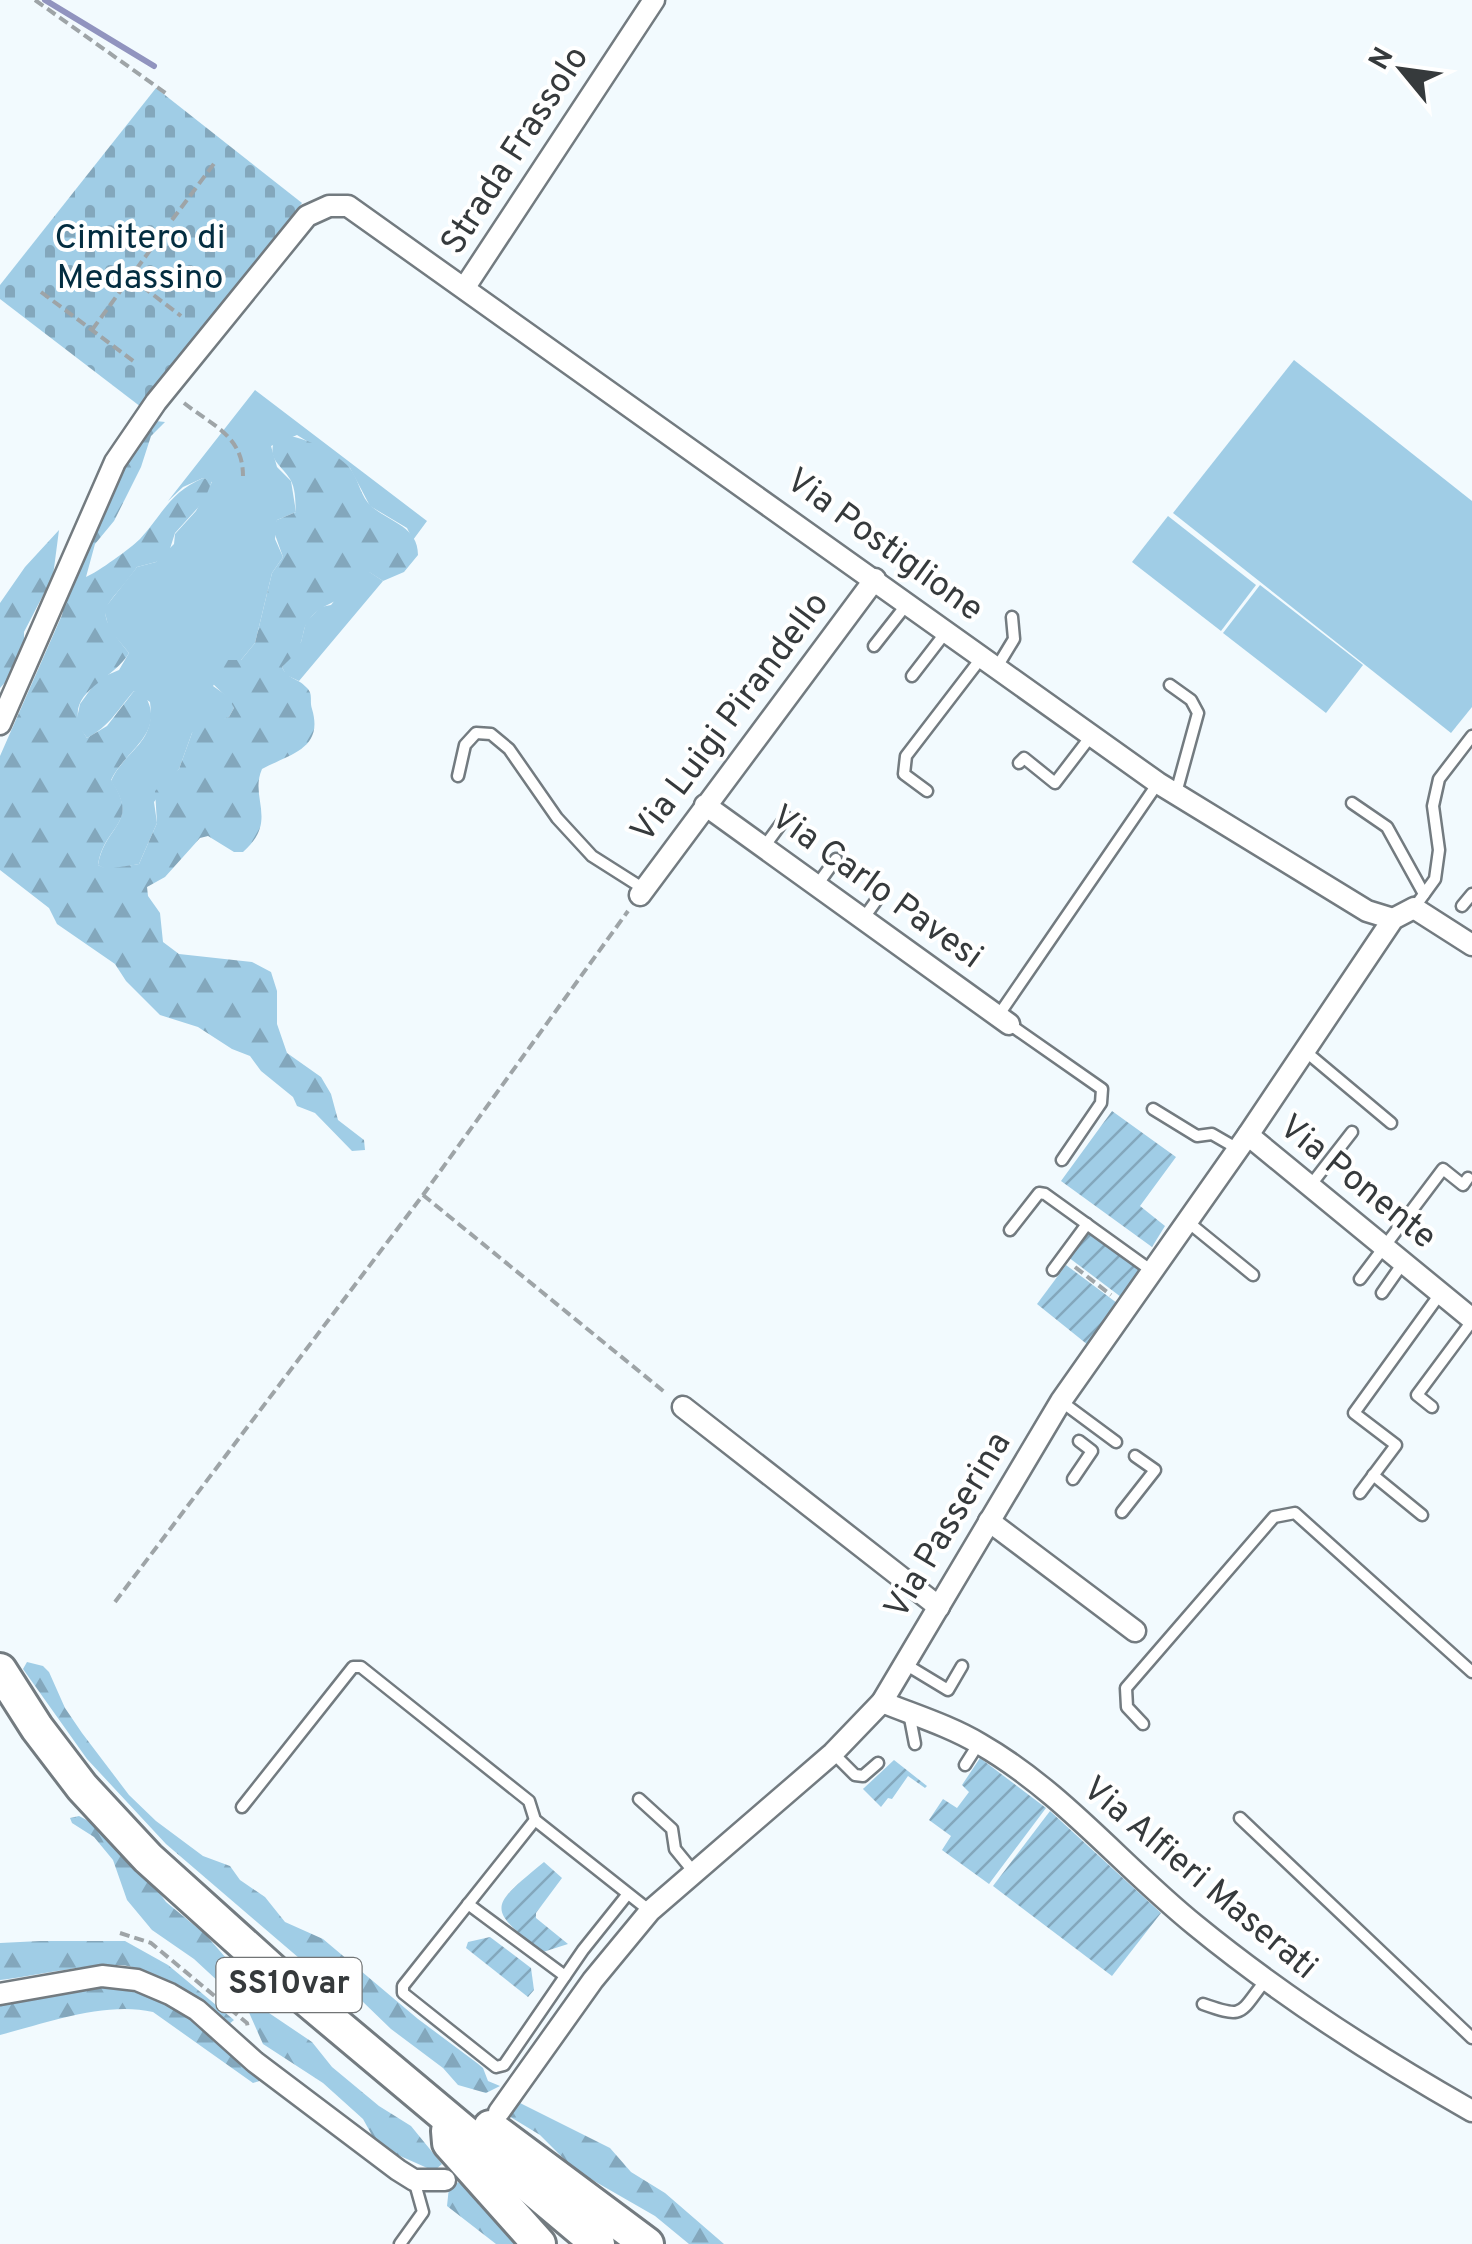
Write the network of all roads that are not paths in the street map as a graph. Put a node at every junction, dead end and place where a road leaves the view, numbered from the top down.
1 (654, 0) edge
2 (466, 287) junction
3 (874, 579) junction
4 (908, 603) junction
5 (1012, 617) dead end
6 (947, 631) junction
7 (874, 646) dead end
8 (990, 662) junction
9 (912, 676) dead end
10 (1170, 684) dead end
11 (0, 724) edge
12 (1091, 735) junction
13 (1472, 736) edge
14 (1019, 763) dead end
15 (458, 776) dead end
16 (1166, 788) junction
17 (927, 791) dead end
18 (1352, 802) dead end
19 (705, 804) junction
20 (786, 817) dead end
21 (764, 847) junction
22 (836, 859) dead end
23 (817, 886) junction
24 (642, 892) joint
25 (881, 894) dead end
26 (1472, 894) edge
27 (1419, 902) junction
28 (1462, 906) dead end
29 (863, 919) junction
30 (1393, 919) junction
31 (1472, 945) edge
32 (1004, 1021) junction
33 (1305, 1050) junction
34 (1153, 1110) dead end
35 (1391, 1122) dead end
36 (1352, 1132) dead end
37 (1243, 1142) junction
38 (1062, 1160) dead end
39 (1468, 1178) dead end
40 (1310, 1186) junction
41 (1187, 1222) junction
42 (1087, 1224) junction
43 (1010, 1230) dead end
44 (1384, 1246) junction
45 (1404, 1262) junction
46 (1052, 1270) dead end
47 (1152, 1271) junction
48 (1253, 1275) dead end
49 (1360, 1279) dead end
50 (1382, 1293) dead end
51 (1441, 1293) junction
52 (1470, 1314) edge
53 (1061, 1401) junction
54 (683, 1407) road end
55 (1432, 1407) dead end
56 (1080, 1441) dead end
57 (1116, 1442) dead end
58 (1136, 1456) dead end
59 (1373, 1475) junction
60 (1073, 1480) dead end
61 (1360, 1492) dead end
62 (1122, 1512) dead end
63 (1422, 1515) dead end
64 (989, 1521) junction
65 (939, 1607) junction
66 (1135, 1632) dead end
67 (905, 1664) junction
68 (962, 1666) dead end
69 (0, 1670) edge
70 (1472, 1672) edge
71 (882, 1702) junction
72 (909, 1713) junction
73 (1143, 1724) dead end
74 (979, 1743) junction
75 (915, 1744) dead end
76 (832, 1753) junction
77 (878, 1763) dead end
78 (965, 1765) dead end
79 (639, 1800) dead end
80 (242, 1807) dead end
81 (1240, 1818) dead end
82 (536, 1820) junction
83 (693, 1870) junction
84 (627, 1895) junction
85 (468, 1904) junction
86 (650, 1911) junction
87 (566, 1976) junction
88 (1266, 1981) junction
89 (0, 1994) edge
90 (1203, 2004) dead end
91 (1472, 2038) edge
92 (1472, 2111) edge
93 (440, 2112) junction
94 (499, 2112) dead end
95 (414, 2180) junction
96 (445, 2180) dead end
97 (400, 2244) edge
98 (539, 2244) edge
99 (598, 2244) edge
100 (647, 2244) edge

1 - 2 street, Strada Frassolo
2 - 3 street, Via Postiglione
2 - 11 street, Via Postiglione
3 - 4 street, Via Postiglione
3 - 19 street, Via Luigi Pirandello
4 - 6 street, Via Postiglione
4 - 7 lane
5 - 8 lane
6 - 8 street, Via Postiglione
6 - 9 lane
8 - 12 street, Via Postiglione
8 - 17 lane
10 - 16 lane
12 - 14 lane
12 - 16 street, Via Postiglione
13 - 27 lane
15 - 24 lane
16 - 30 street, Via Postiglione
16 - 32 lane
18 - 27 lane
19 - 21 street, Via Carlo Pavesi
19 - 24 street, Via Luigi Pirandello
20 - 21 lane
21 - 23 street, Via Carlo Pavesi
22 - 23 lane
23 - 29 street, Via Carlo Pavesi
25 - 29 lane
26 - 28 lane
27 - 30 street
27 - 31 street
29 - 32 street, Via Carlo Pavesi
30 - 33 street, Via Passerina
32 - 38 lane
33 - 35 lane
33 - 37 street, Via Passerina
34 - 37 lane
36 - 40 lane
37 - 40 street, Via Ponente
37 - 41 street, Via Passerina
39 - 44 lane
40 - 44 street, Via Ponente
41 - 47 street, Via Passerina
41 - 48 lane
42 - 43 lane
42 - 46 lane
42 - 47 lane
44 - 45 street, Via Ponente
44 - 49 lane
45 - 50 lane
45 - 51 street, Via Ponente
47 - 53 street, Via Passerina
51 - 52 street, Via Ponente
51 - 59 lane
52 - 55 lane
53 - 57 lane
53 - 64 street, Via Passerina
54 - 65 street
56 - 60 lane
58 - 62 lane
59 - 61 lane
59 - 63 lane
64 - 65 street, Via Passerina
64 - 66 street
65 - 67 street, Via Passerina
67 - 68 lane
67 - 71 street, Via Passerina
69 - 93 highway, SS10var
70 - 73 lane
71 - 72 street, Via Alfieri Maserati
71 - 76 street, Via Passerina
72 - 74 street, Via Alfieri Maserati
72 - 75 lane
74 - 78 lane
74 - 88 street, Via Alfieri Maserati
76 - 77 lane
76 - 83 street, Via Passerina
79 - 83 lane
80 - 82 lane
81 - 91 lane
82 - 84 lane
82 - 85 lane
83 - 86 street, Via Passerina
84 - 86 lane
84 - 87 lane
85 - 87 lane
85 - 87 lane
86 - 94 street, Via Passerina
88 - 90 lane
88 - 92 street, Via Alfieri Maserati
89 - 95 street
93 - 98 highway
93 - 99 highway, SS10var
93 - 100 highway
95 - 96 street
95 - 97 lane

